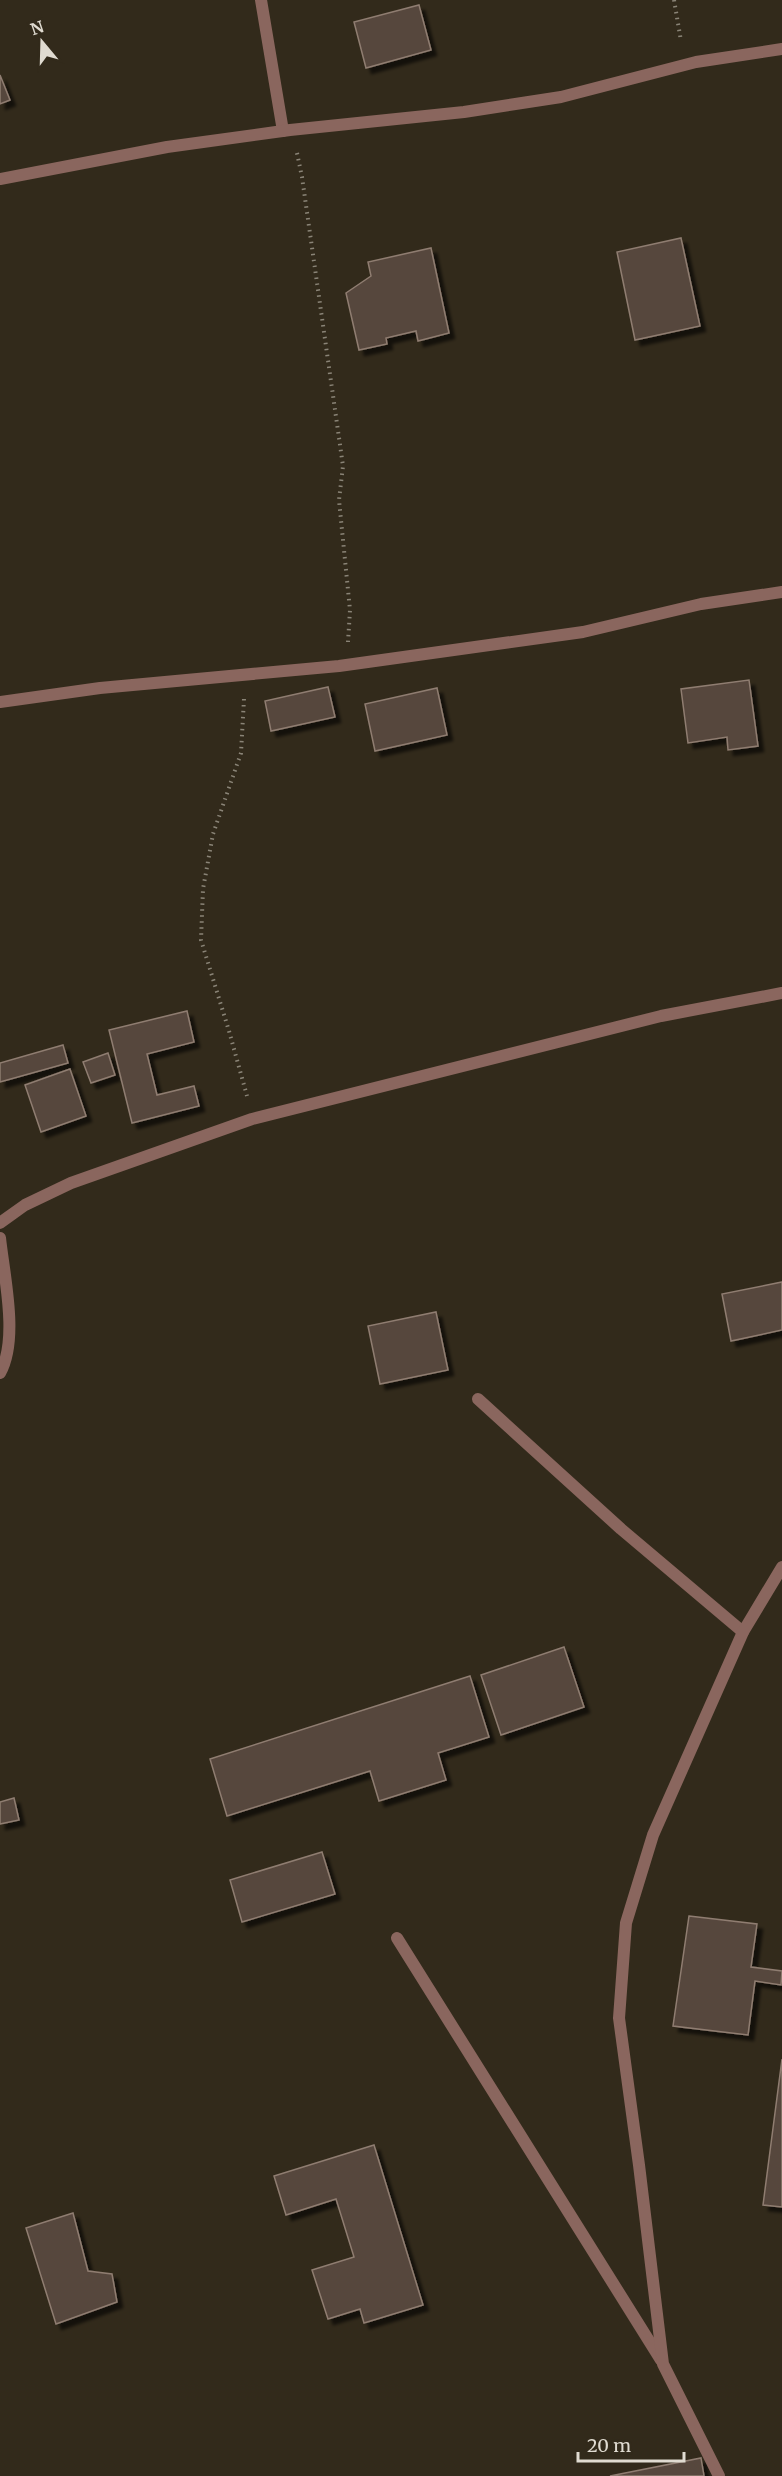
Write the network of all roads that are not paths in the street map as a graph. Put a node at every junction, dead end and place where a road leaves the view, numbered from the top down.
1 (261, 0) edge
2 (782, 49) edge
3 (287, 131) junction
4 (0, 180) edge
5 (782, 592) edge
6 (0, 702) edge
7 (782, 993) edge
8 (0, 1223) edge
9 (0, 1238) edge
10 (0, 1373) edge
11 (478, 1399) dead end
12 (782, 1567) edge
13 (743, 1632) junction
14 (397, 1938) dead end
15 (663, 2364) junction
16 (719, 2476) edge

1 - 3 street
2 - 3 street
3 - 4 street
5 - 6 street
7 - 8 street
9 - 10 street
11 - 13 street
12 - 13 street
13 - 15 street
14 - 15 street
15 - 16 street

